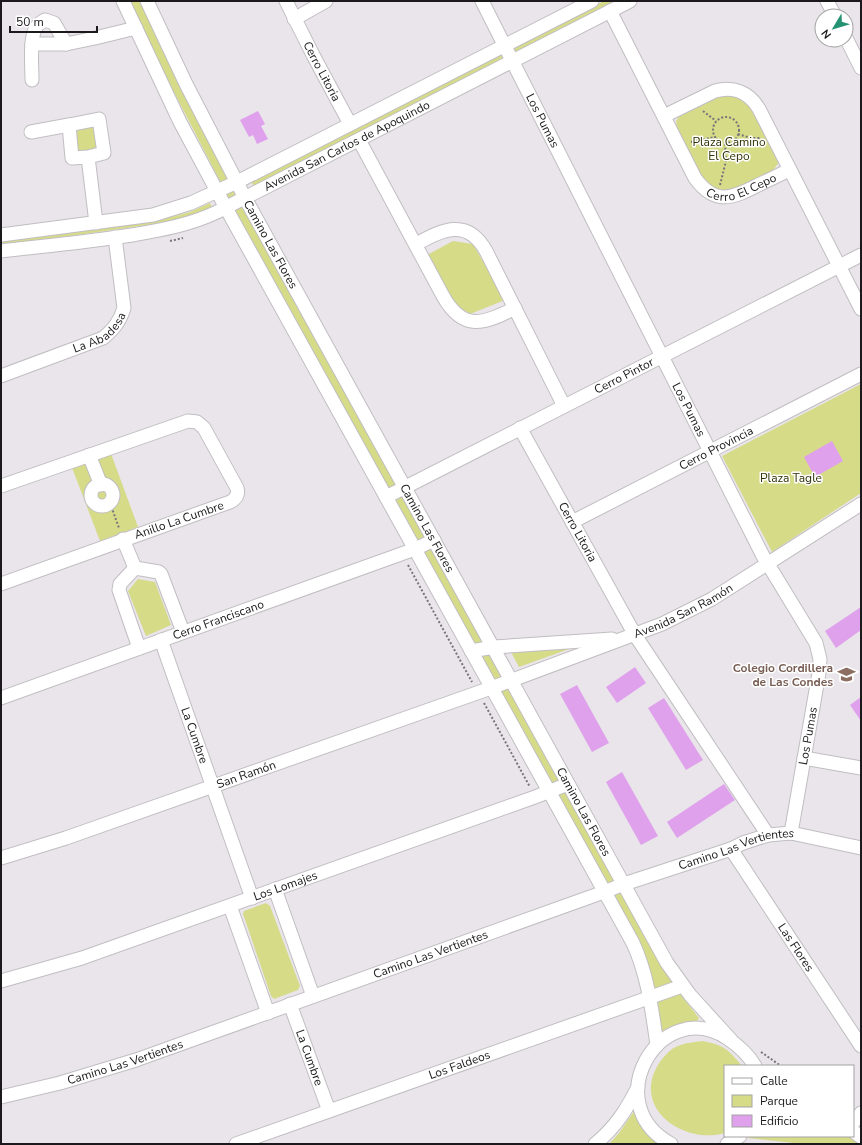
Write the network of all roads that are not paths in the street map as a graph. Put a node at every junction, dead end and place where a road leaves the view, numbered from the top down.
1 (123, 1) edge
2 (147, 1) edge
3 (286, 1) edge
4 (326, 1) edge
5 (482, 1) edge
6 (592, 1) edge
7 (630, 1) edge
8 (610, 11) junction
9 (294, 19) junction
10 (136, 28) junction
11 (32, 44) junction
12 (66, 44) junction
13 (504, 46) junction
14 (851, 48) edge
15 (512, 61) junction
16 (861, 68) edge
17 (32, 80) dead end
18 (664, 116) junction
19 (350, 124) junction
20 (69, 125) junction
21 (31, 132) dead end
22 (359, 140) junction
23 (88, 157) junction
24 (790, 170) junction
25 (237, 182) junction
26 (218, 192) junction
27 (245, 198) junction
28 (226, 208) junction
29 (96, 223) junction
30 (1, 235) edge
31 (115, 238) junction
32 (416, 244) junction
33 (1, 252) edge
34 (861, 255) edge
35 (839, 266) junction
36 (515, 308) junction
37 (861, 309) edge
38 (663, 356) junction
39 (861, 374) edge
40 (1, 376) edge
41 (564, 406) junction
42 (520, 428) junction
43 (711, 451) junction
44 (89, 455) junction
45 (1, 486) edge
46 (405, 487) junction
47 (386, 497) junction
48 (110, 503) road end
49 (861, 504) edge
50 (572, 522) junction
51 (124, 539) junction
52 (434, 540) junction
53 (415, 549) junction
54 (768, 563) junction
55 (135, 568) junction
56 (1, 584) edge
57 (183, 632) junction
58 (631, 637) junction
59 (161, 640) junction
60 (494, 647) junction
61 (139, 648) junction
62 (471, 651) junction
63 (512, 680) junction
64 (491, 688) junction
65 (1, 698) edge
66 (804, 758) junction
67 (861, 768) edge
68 (568, 784) junction
69 (212, 786) junction
70 (549, 792) junction
71 (791, 833) junction
72 (768, 835) junction
73 (861, 848) edge
74 (731, 849) junction
75 (1, 858) edge
76 (624, 884) junction
77 (275, 889) junction
78 (604, 892) junction
79 (252, 898) junction
80 (230, 906) junction
81 (1, 981) edge
82 (682, 986) junction
83 (313, 996) junction
84 (650, 997) junction
85 (290, 1004) junction
86 (268, 1012) junction
87 (731, 1040) junction
88 (657, 1045) junction
89 (861, 1046) edge
90 (754, 1065) edge
91 (638, 1087) junction
92 (1, 1097) edge
93 (329, 1111) junction
94 (861, 1113) edge
95 (854, 1122) edge
96 (738, 1137) edge
97 (236, 1144) edge
98 (595, 1144) edge
99 (671, 1144) edge
100 (728, 1144) edge
101 (733, 1144) edge

1 - 10 street, Camino Las Flores
2 - 25 street, Camino Las Flores
3 - 9 street, Cerro Litoria
4 - 9 street
5 - 13 street, Los Pumas
6 - 13 street, Avenida San Carlos de Apoquindo
7 - 8 street, Avenida San Carlos de Apoquindo
8 - 15 street, Avenida San Carlos de Apoquindo
8 - 18 street, Cerro El Cepo
9 - 19 street, Cerro Litoria
10 - 12 street
10 - 26 street, Camino Las Flores
11 - 12 street
11 - 12 street
11 - 17 street
13 - 15 street, Los Pumas
13 - 19 street, Avenida San Carlos de Apoquindo
14 - 16 street
15 - 22 street, Avenida San Carlos de Apoquindo
15 - 38 street, Los Pumas
18 - 24 street, Cerro El Cepo
18 - 24 street, Cerro El Cepo
19 - 25 street, Avenida San Carlos de Apoquindo
20 - 21 street
20 - 23 street
20 - 23 street
22 - 27 street, Avenida San Carlos de Apoquindo
22 - 32 street
23 - 29 street
24 - 35 street, Cerro El Cepo
25 - 26 street, Avenida San Carlos de Apoquindo
25 - 27 street, Camino Las Flores
26 - 28 street, Camino Las Flores
26 - 29 street, Avenida San Carlos de Apoquindo
27 - 28 street, Avenida San Carlos de Apoquindo
27 - 46 street, Camino Las Flores
28 - 31 street, Avenida San Carlos de Apoquindo
28 - 47 street, Camino Las Flores
29 - 30 street, Avenida San Carlos de Apoquindo
31 - 33 street, Avenida San Carlos de Apoquindo
31 - 40 street, La Abadesa
32 - 36 street
32 - 36 street
34 - 35 street, Cerro Pintor
35 - 37 street, Cerro El Cepo
35 - 38 street, Cerro Pintor
36 - 41 street
38 - 41 street, Cerro Pintor
38 - 43 street, Los Pumas
39 - 43 street, Cerro Provincia
41 - 42 street, Cerro Pintor
42 - 46 street, Cerro Pintor
42 - 50 street, Cerro Litoria
43 - 50 street, Cerro Provincia
43 - 54 street, Los Pumas
44 - 45 street, Anillo La Cumbre
44 - 48 street
44 - 51 street, Anillo La Cumbre
46 - 47 street, Cerro Pintor
46 - 52 street, Camino Las Flores
47 - 53 street, Camino Las Flores
49 - 54 street, Avenida San Ramón
50 - 58 street, Cerro Litoria
51 - 55 street
51 - 56 street, Anillo La Cumbre
52 - 53 street, Cerro Franciscano
52 - 60 street, Camino Las Flores
53 - 57 street, Cerro Franciscano
53 - 62 street, Camino Las Flores
54 - 58 street, Avenida San Ramón
54 - 66 street, Los Pumas
55 - 57 street
55 - 61 street
57 - 59 street, Cerro Franciscano
58 - 60 street
58 - 63 street, Avenida San Ramón
58 - 72 street, Cerro Litoria
59 - 61 street, Cerro Franciscano
59 - 69 street, La Cumbre
60 - 62 street
60 - 63 street, Camino Las Flores
61 - 65 street, Cerro Franciscano
62 - 64 street, Camino Las Flores
63 - 64 street, Avenida San Ramón
63 - 68 street, Camino Las Flores
64 - 69 street, San Ramón
64 - 70 street, Camino Las Flores
66 - 67 street
66 - 71 street, Los Pumas
68 - 70 street, Los Lomajes
68 - 76 street, Camino Las Flores
69 - 75 street, San Ramón
69 - 79 street, La Cumbre
70 - 77 street, Los Lomajes
70 - 78 street, Camino Las Flores
71 - 72 street, Camino Las Vertientes
71 - 73 street, Camino Las Vertientes
72 - 74 street, Camino Las Vertientes
74 - 76 street, Camino Las Vertientes
74 - 89 street, Las Flores
76 - 78 street, Camino Las Vertientes
76 - 82 street, Camino Las Flores
77 - 79 street, Los Lomajes
77 - 83 street
78 - 83 street, Camino Las Vertientes
78 - 84 street, Camino Las Flores
79 - 80 street, Los Lomajes
80 - 81 street, Los Lomajes
80 - 86 street
82 - 84 street, Los Faldeos
82 - 87 street, Camino Las Flores
83 - 85 street, Camino Las Vertientes
84 - 88 street, Camino Las Flores
84 - 93 street, Los Faldeos
85 - 86 street, Camino Las Vertientes
85 - 93 street, La Cumbre
86 - 92 street, Camino Las Vertientes
87 - 88 street
87 - 90 street
88 - 91 street
91 - 98 street
91 - 99 street
93 - 97 street, Los Faldeos
94 - 95 street
96 - 100 street
100 - 101 street

